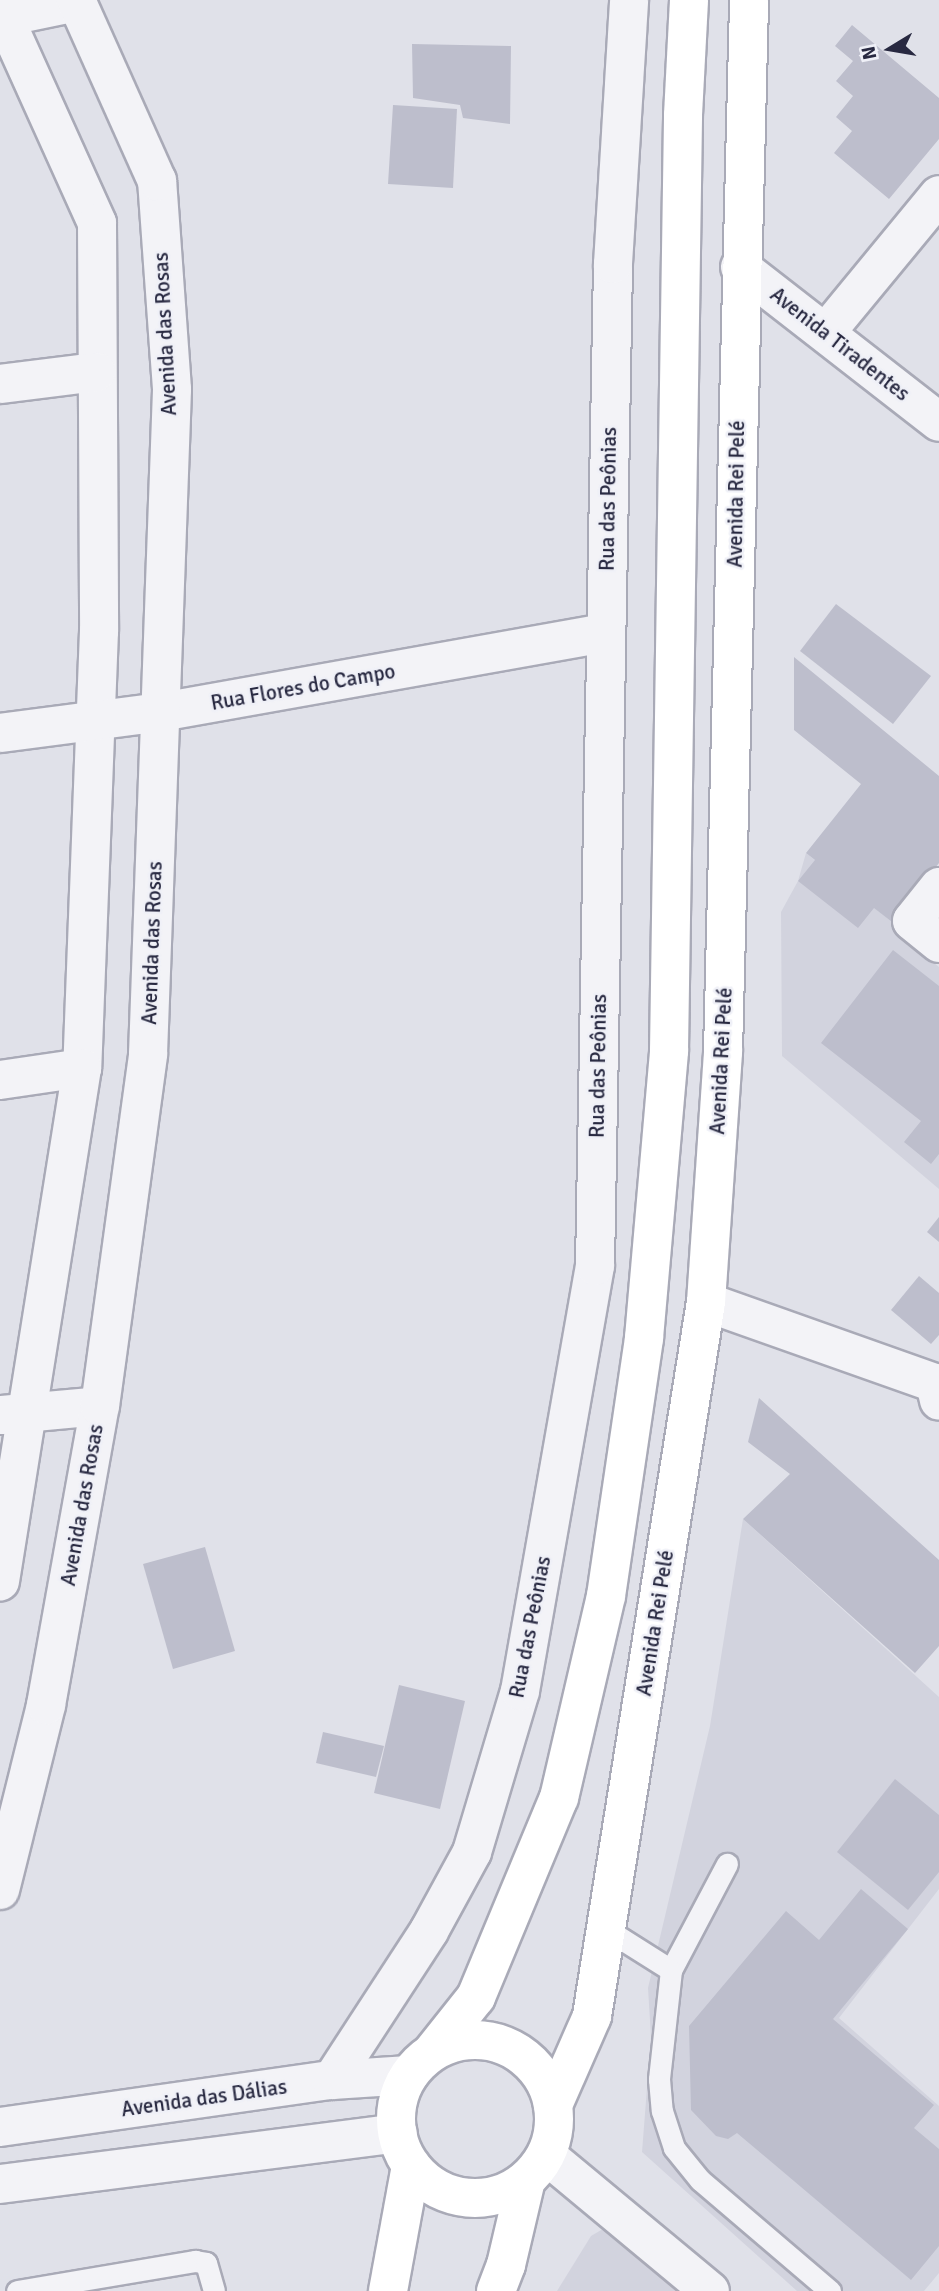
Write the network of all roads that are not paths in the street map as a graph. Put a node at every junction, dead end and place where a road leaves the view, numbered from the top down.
1 (629, 0) edge
2 (689, 0) edge
3 (749, 0) edge
4 (77, 1) edge
5 (1, 15) edge
6 (939, 195) edge
7 (740, 267) junction
8 (827, 331) junction
9 (96, 372) junction
10 (0, 384) edge
11 (939, 422) edge
12 (604, 633) junction
13 (161, 712) junction
14 (98, 720) junction
15 (0, 733) edge
16 (939, 887) edge
17 (939, 943) edge
18 (82, 1068) junction
19 (0, 1080) edge
20 (706, 1302) junction
21 (938, 1389) edge
22 (100, 1406) junction
23 (14, 1413) edge
24 (0, 1581) edge
25 (727, 1864) dead end
26 (0, 1890) edge
27 (606, 1929) junction
28 (671, 1970) junction
29 (421, 2063) junction
30 (332, 2080) junction
31 (553, 2105) junction
32 (0, 2127) edge
33 (404, 2149) junction
34 (536, 2168) junction
35 (0, 2184) edge
36 (17, 2291) edge
37 (214, 2291) edge
38 (388, 2291) edge
39 (496, 2291) edge
40 (710, 2291) edge
41 (830, 2291) edge

1 - 12 street, Rua das Peônias
2 - 29 main road
3 - 7 main road, Avenida Rei Pelé
4 - 5 street
4 - 13 street, Avenida das Rosas
5 - 9 street
6 - 8 street
7 - 8 street, Avenida Tiradentes
7 - 20 main road, Avenida Rei Pelé
8 - 11 street, Avenida Tiradentes
9 - 10 street
9 - 14 street
12 - 13 street, Rua Flores do Campo
12 - 30 street, Rua das Peônias
13 - 14 street, Rua Flores do Campo
13 - 22 street, Avenida das Rosas
14 - 15 street, Rua Flores do Campo
14 - 18 street
16 - 17 street
18 - 19 street
18 - 23 street
20 - 21 street
20 - 27 main road, Avenida Rei Pelé
22 - 23 street
22 - 26 street, Avenida das Rosas
23 - 24 street
25 - 28 lane
27 - 28 lane
27 - 31 main road, Avenida Rei Pelé
28 - 41 lane
29 - 30 street, Avenida das Dálias
29 - 31 main road
29 - 33 main road
30 - 32 street, Avenida das Dálias
31 - 34 main road
33 - 34 main road
33 - 35 street
33 - 38 main road
34 - 39 main road
34 - 40 street
36 - 37 lane

